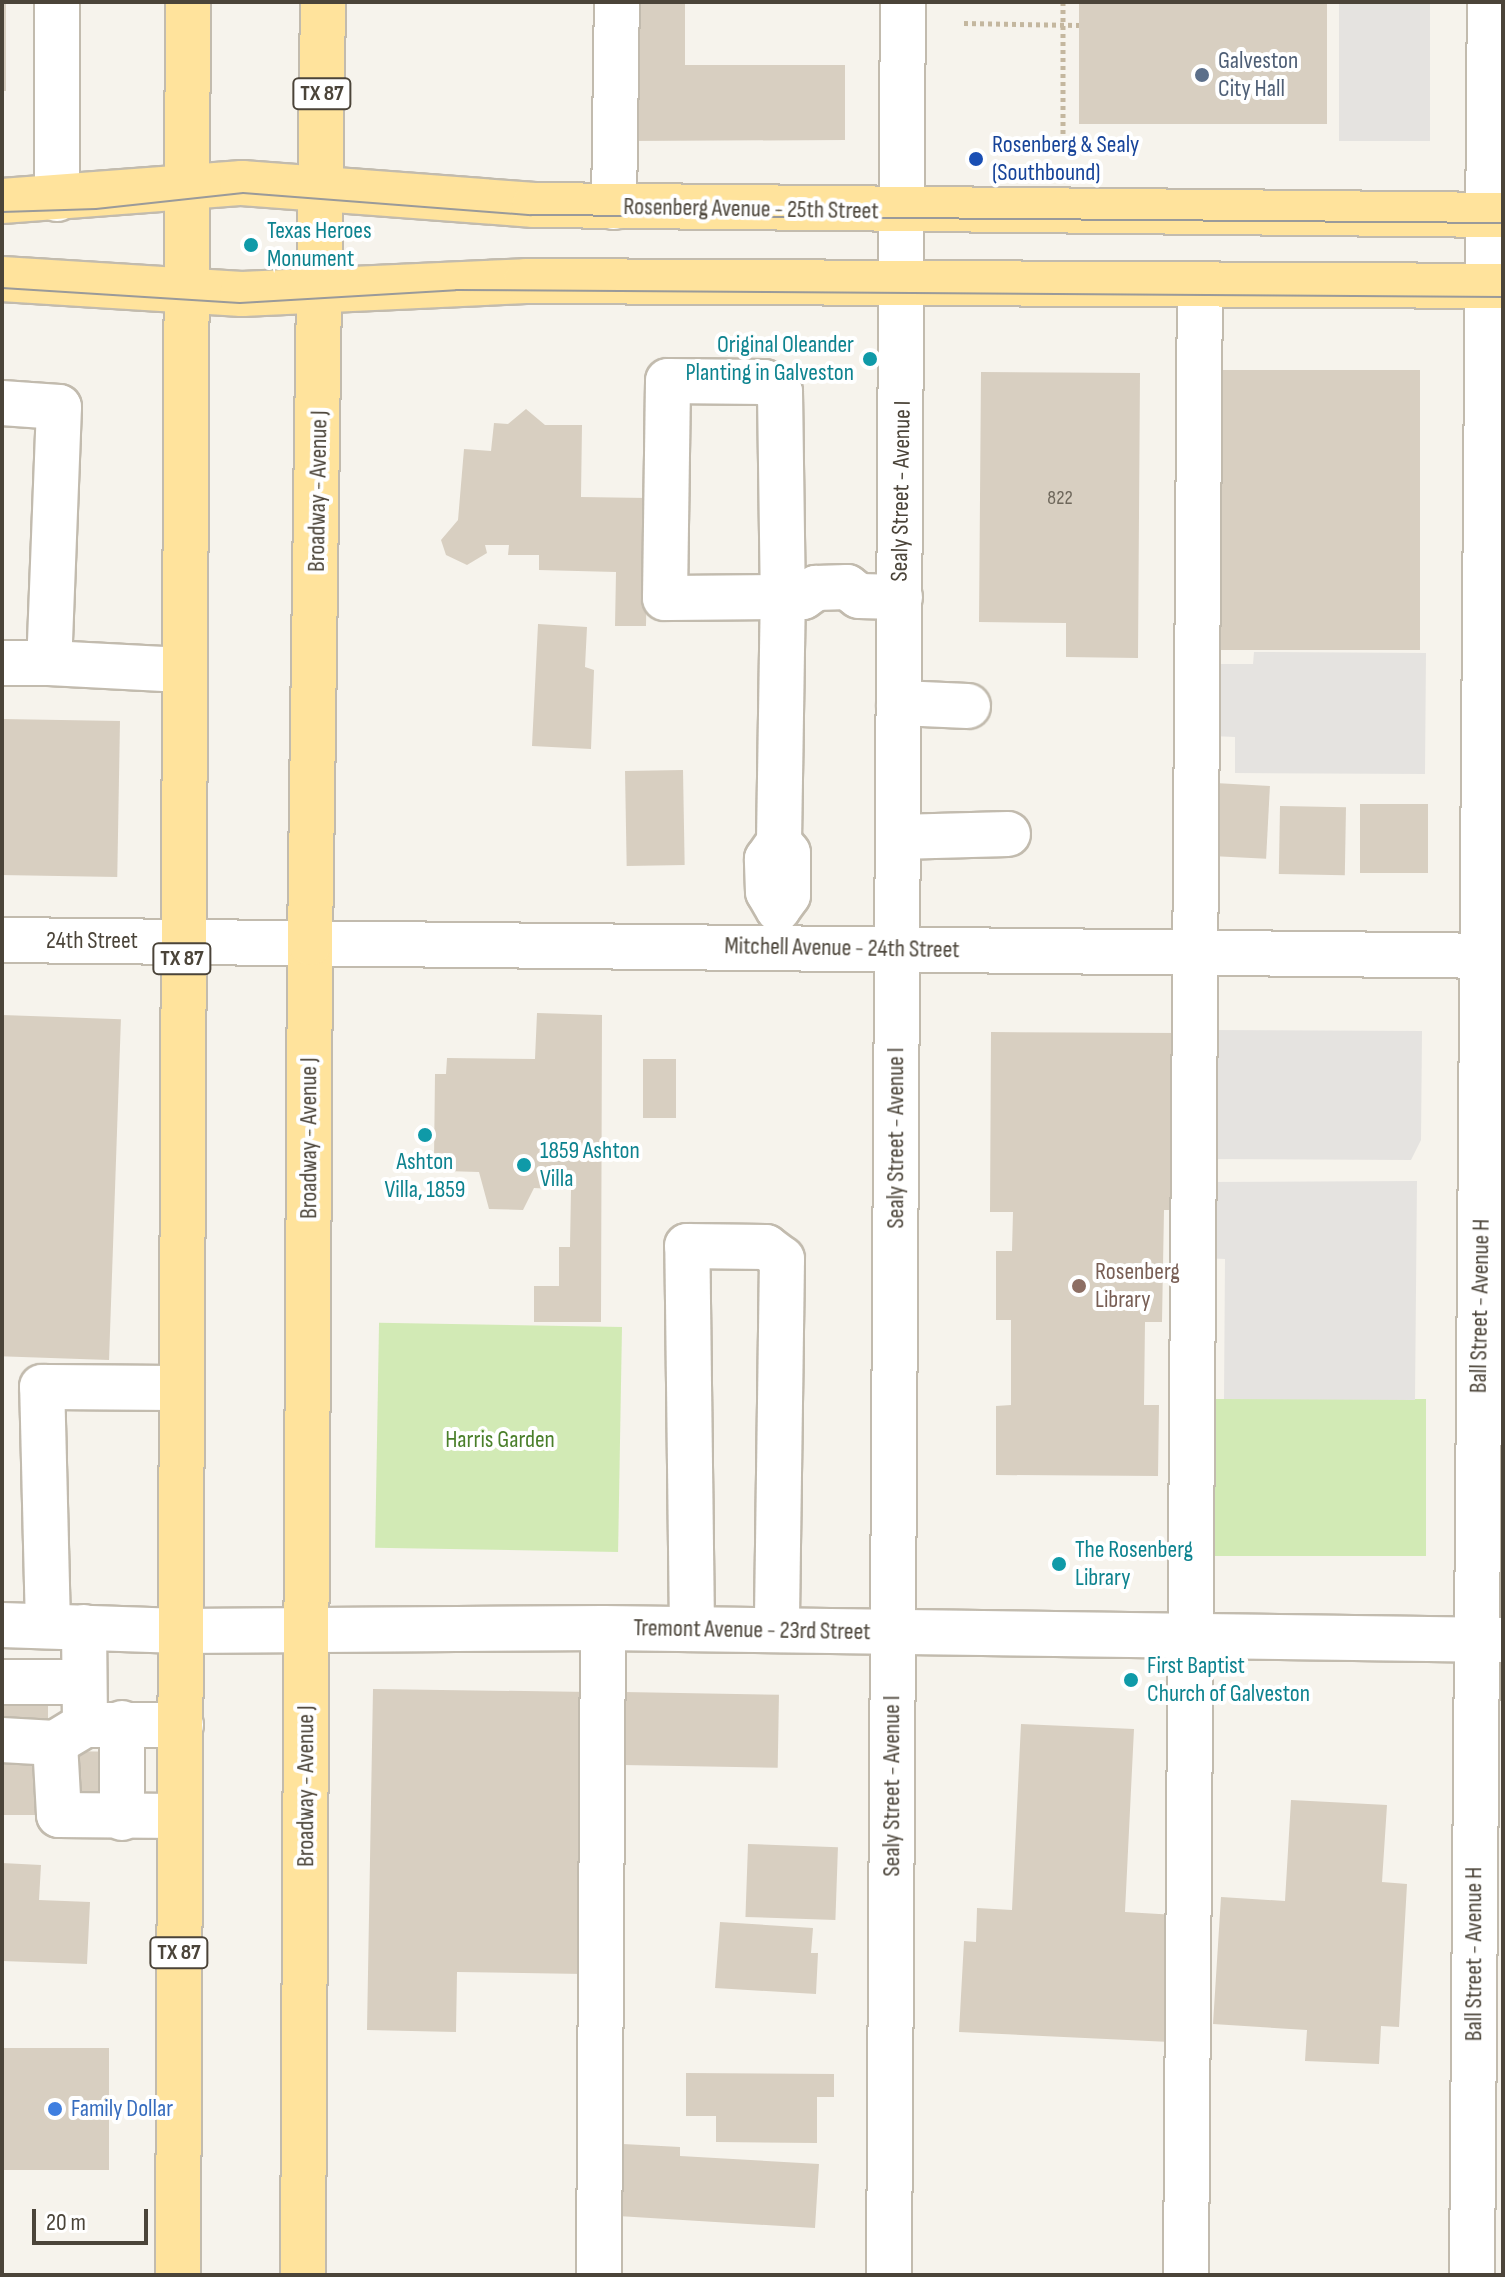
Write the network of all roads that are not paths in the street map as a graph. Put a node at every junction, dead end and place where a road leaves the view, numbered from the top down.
1 (57, 2) edge
2 (188, 2) edge
3 (323, 2) edge
4 (617, 2) edge
5 (903, 2) edge
6 (1490, 2) edge
7 (186, 184) junction
8 (322, 186) junction
9 (57, 199) junction
10 (2, 201) edge
11 (614, 207) junction
12 (902, 212) junction
13 (1496, 214) edge
14 (2, 279) edge
15 (903, 283) junction
16 (1200, 284) junction
17 (1495, 286) edge
18 (185, 288) junction
19 (321, 292) junction
20 (2, 403) edge
21 (793, 597) junction
22 (880, 597) junction
23 (2, 663) edge
24 (49, 663) junction
25 (183, 670) junction
26 (899, 703) junction
27 (968, 706) dead end
28 (1008, 834) dead end
29 (898, 837) junction
30 (778, 928) junction
31 (2, 940) edge
32 (182, 942) junction
33 (310, 943) junction
34 (897, 947) junction
35 (1194, 954) junction
36 (1494, 956) edge
37 (182, 1388) junction
38 (2, 1625) edge
39 (66, 1627) junction
40 (603, 1628) junction
41 (692, 1629) junction
42 (777, 1630) junction
43 (181, 1631) junction
44 (307, 1631) junction
45 (893, 1633) junction
46 (1190, 1636) junction
47 (1490, 1640) edge
48 (2, 1682) edge
49 (84, 1682) junction
50 (1489, 1723) edge
51 (181, 1725) junction
52 (87, 1730) junction
53 (2, 1740) edge
54 (180, 1816) junction
55 (122, 1818) junction
56 (178, 2275) edge
57 (303, 2275) edge
58 (599, 2275) edge
59 (889, 2275) edge
60 (1186, 2275) edge
61 (1472, 2275) edge

1 - 9 street
2 - 7 main road, TX 87
3 - 8 main road, Broadway - Avenue J / TX 87
4 - 11 street
5 - 12 street, Sealy Street - Avenue I
6 - 13 street, Ball Street - Avenue H
7 - 8 main road, Rosenberg Avenue - 25th Street
7 - 9 main road, Rosenberg Avenue - 25th Street
7 - 18 main road, TX 87
8 - 11 main road, Rosenberg Avenue - 25th Street
8 - 19 main road, Broadway - Avenue J / TX 87
9 - 10 main road, Rosenberg Avenue - 25th Street
11 - 12 main road, Rosenberg Avenue - 25th Street
12 - 13 main road, Rosenberg Avenue - 25th Street
12 - 15 street, Sealy Street - Avenue I
13 - 17 street, Ball Street - Avenue H
14 - 18 main road
15 - 16 main road
15 - 19 main road
15 - 22 street, Sealy Street - Avenue I
16 - 17 main road
16 - 35 street
17 - 36 street, Ball Street - Avenue H
18 - 19 main road
18 - 25 main road, TX 87
19 - 33 main road, Broadway - Avenue J / TX 87
20 - 24 street
21 - 21 street
21 - 22 street
21 - 30 street
22 - 26 street, Sealy Street - Avenue I
23 - 24 street
24 - 25 street
25 - 32 main road, TX 87
26 - 27 street
26 - 29 street, Sealy Street - Avenue I
28 - 29 street
29 - 34 street, Sealy Street - Avenue I
30 - 33 street, Mitchell Avenue - 24th Street
30 - 34 street, Mitchell Avenue - 24th Street
31 - 32 street, 24th Street
32 - 33 street, Mitchell Avenue - 24th Street
32 - 37 main road, TX 87
33 - 44 main road, Broadway - Avenue J / TX 87
34 - 35 street, Mitchell Avenue - 24th Street
34 - 45 street, Sealy Street - Avenue I
35 - 36 street, Mitchell Avenue - 24th Street
35 - 46 street
36 - 47 street, Ball Street - Avenue H
37 - 39 street
37 - 43 main road, TX 87
38 - 39 street, Tremont Avenue - 23rd Street
39 - 43 street, Tremont Avenue - 23rd Street
39 - 49 street
40 - 41 street, Tremont Avenue - 23rd Street
40 - 44 street, Tremont Avenue - 23rd Street
40 - 58 street
41 - 42 street, Tremont Avenue - 23rd Street
41 - 42 street
42 - 45 street, Tremont Avenue - 23rd Street
43 - 44 street, Tremont Avenue - 23rd Street
43 - 51 main road, TX 87
44 - 57 main road, Broadway - Avenue J / TX 87
45 - 46 street, Tremont Avenue - 23rd Street
45 - 59 street, Sealy Street - Avenue I
46 - 47 street, Tremont Avenue - 23rd Street
46 - 60 street
47 - 50 street, Ball Street - Avenue H
48 - 49 street
49 - 52 street
50 - 61 street, Ball Street - Avenue H
51 - 52 street
51 - 54 main road, TX 87
52 - 53 street
52 - 55 street
52 - 55 street
54 - 55 street
54 - 56 main road, TX 87

